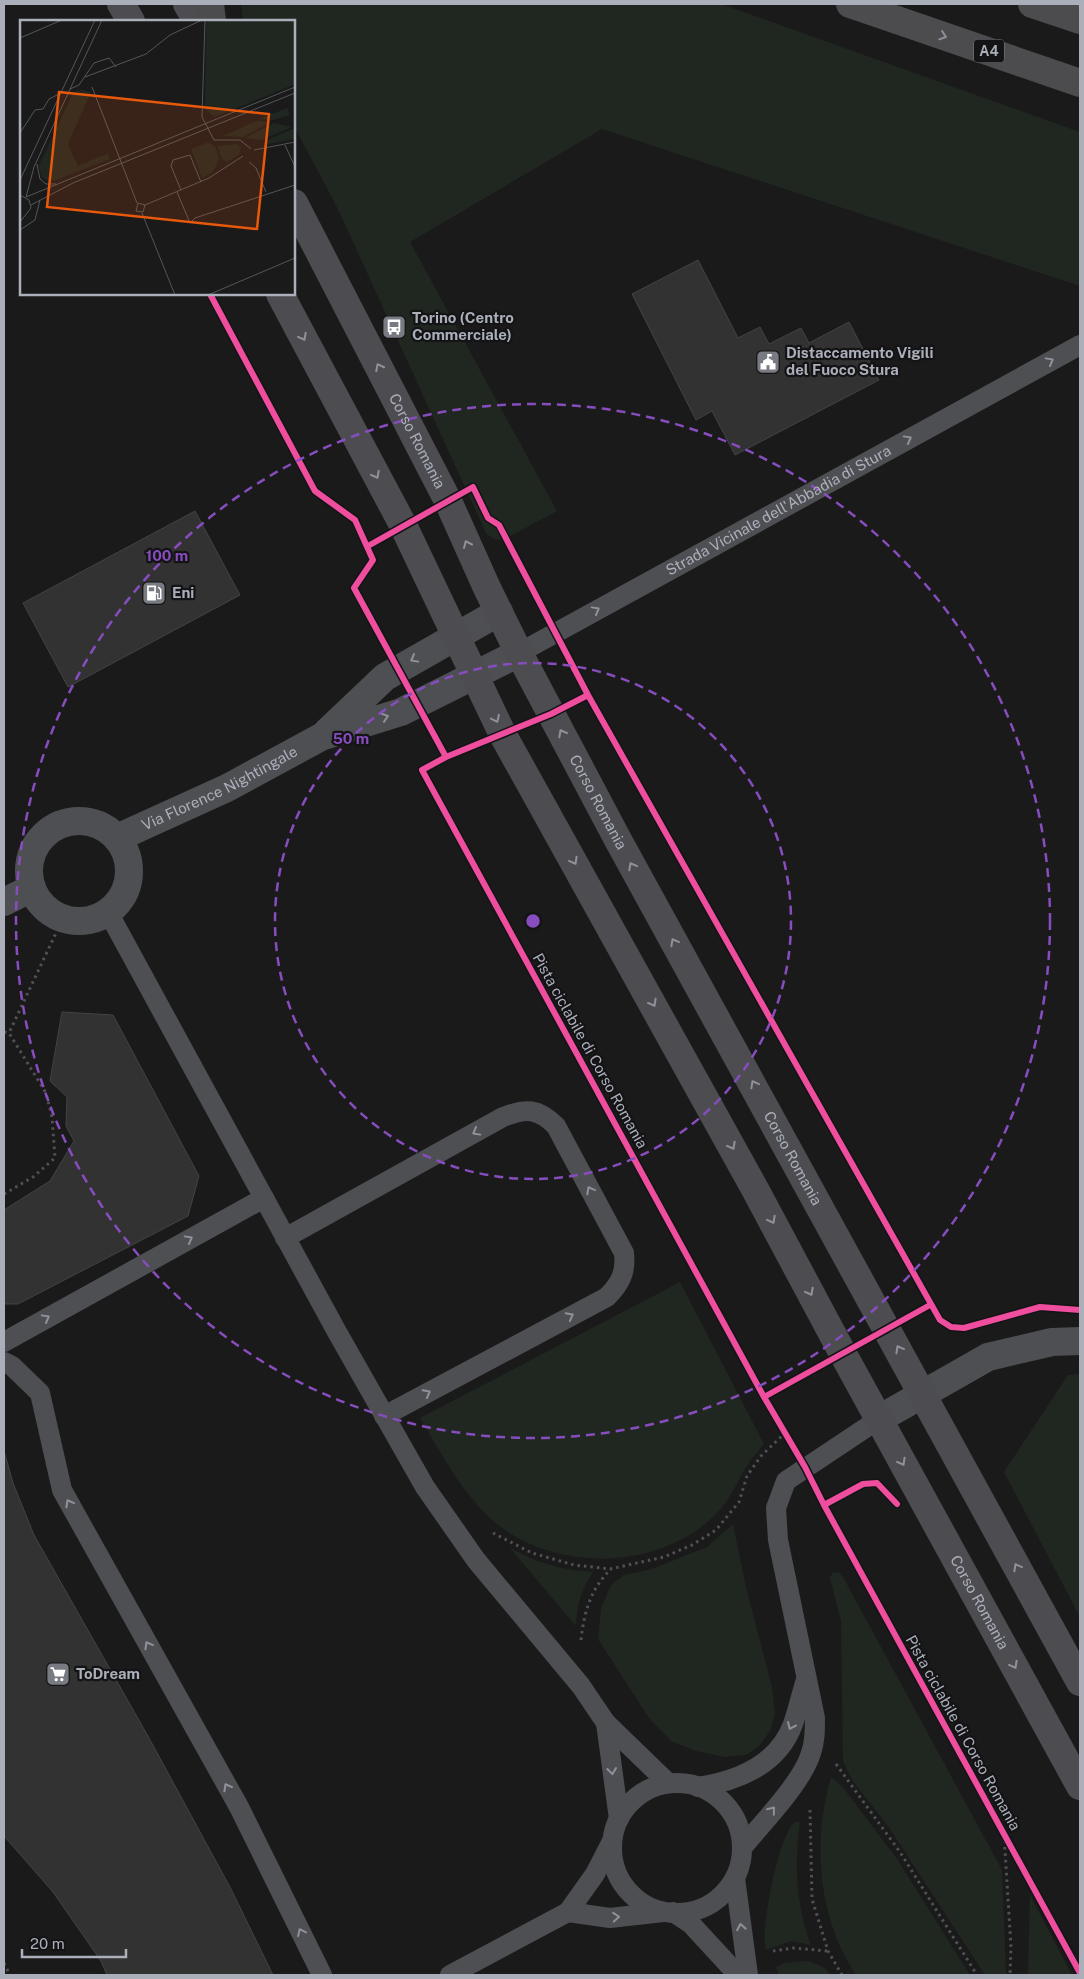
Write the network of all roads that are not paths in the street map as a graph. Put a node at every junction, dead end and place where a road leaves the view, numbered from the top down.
1 (121, 4) edge
2 (187, 4) edge
3 (210, 4) edge
4 (850, 4) edge
5 (1032, 4) edge
6 (1066, 4) edge
7 (130, 20) edge
8 (196, 20) edge
9 (212, 20) edge
10 (1080, 20) edge
11 (1080, 30) edge
12 (1080, 83) edge
13 (295, 205) edge
14 (281, 295) edge
15 (1080, 345) edge
16 (499, 612) junction
17 (457, 636) junction
18 (519, 653) junction
19 (475, 675) junction
20 (322, 737) junction
21 (117, 838) junction
22 (32, 888) junction
23 (4, 902) edge
24 (108, 912) junction
25 (264, 1198) junction
26 (285, 1238) junction
27 (1080, 1341) edge
28 (4, 1342) edge
29 (4, 1362) edge
30 (922, 1392) junction
31 (384, 1416) junction
32 (878, 1419) junction
33 (806, 1680) junction
34 (1080, 1682) edge
35 (606, 1723) junction
36 (668, 1783) junction
37 (1080, 1786) edge
38 (698, 1787) junction
39 (619, 1819) junction
40 (613, 1838) junction
41 (742, 1848) junction
42 (735, 1878) junction
43 (568, 1912) junction
44 (668, 1912) junction
45 (322, 1975) edge
46 (450, 1975) edge
47 (738, 1975) edge
48 (748, 1975) edge

1 - 7 main road
2 - 8 main road
3 - 9 highway
4 -> 12 highway, A4, bridge
5 - 10 highway, bridge
6 - 11 lane
16 -> 13 main road, Corso Romania
14 -> 17 main road, Corso Romania
18 -> 15 lane, Strada Vicinale dell'Abbadia di Stura
16 - 17 street, Via Florence Nightingale
16 - 18 main road, Corso Romania
17 - 19 main road, Corso Romania
17 -> 20 street, Via Florence Nightingale
18 - 19 street, Strada Vicinale dell'Abbadia di Stura
30 -> 18 main road, Corso Romania
20 -> 19 street, Via Florence Nightingale
19 -> 32 main road, Corso Romania
20 - 21 street, Via Florence Nightingale
21 - 22 street
21 - 24 street
22 - 23 street
22 - 24 street
24 - 25 lane
25 - 26 lane
28 -> 25 lane
26 - 31 lane
31 -> 26 lane
27 - 30 street
45 -> 29 lane
30 - 32 street
34 -> 30 main road, Corso Romania
31 - 35 lane
32 - 33 lane
32 -> 37 main road, Corso Romania
33 -> 38 lane
41 -> 33 lane
35 - 36 lane
35 -> 39 lane
36 - 38 lane
36 - 39 lane
38 - 41 lane
39 - 40 lane
40 - 43 lane
40 - 44 lane
41 - 42 lane
42 - 44 lane
48 -> 42 lane
43 -> 44 lane
43 - 46 lane
44 - 47 lane

